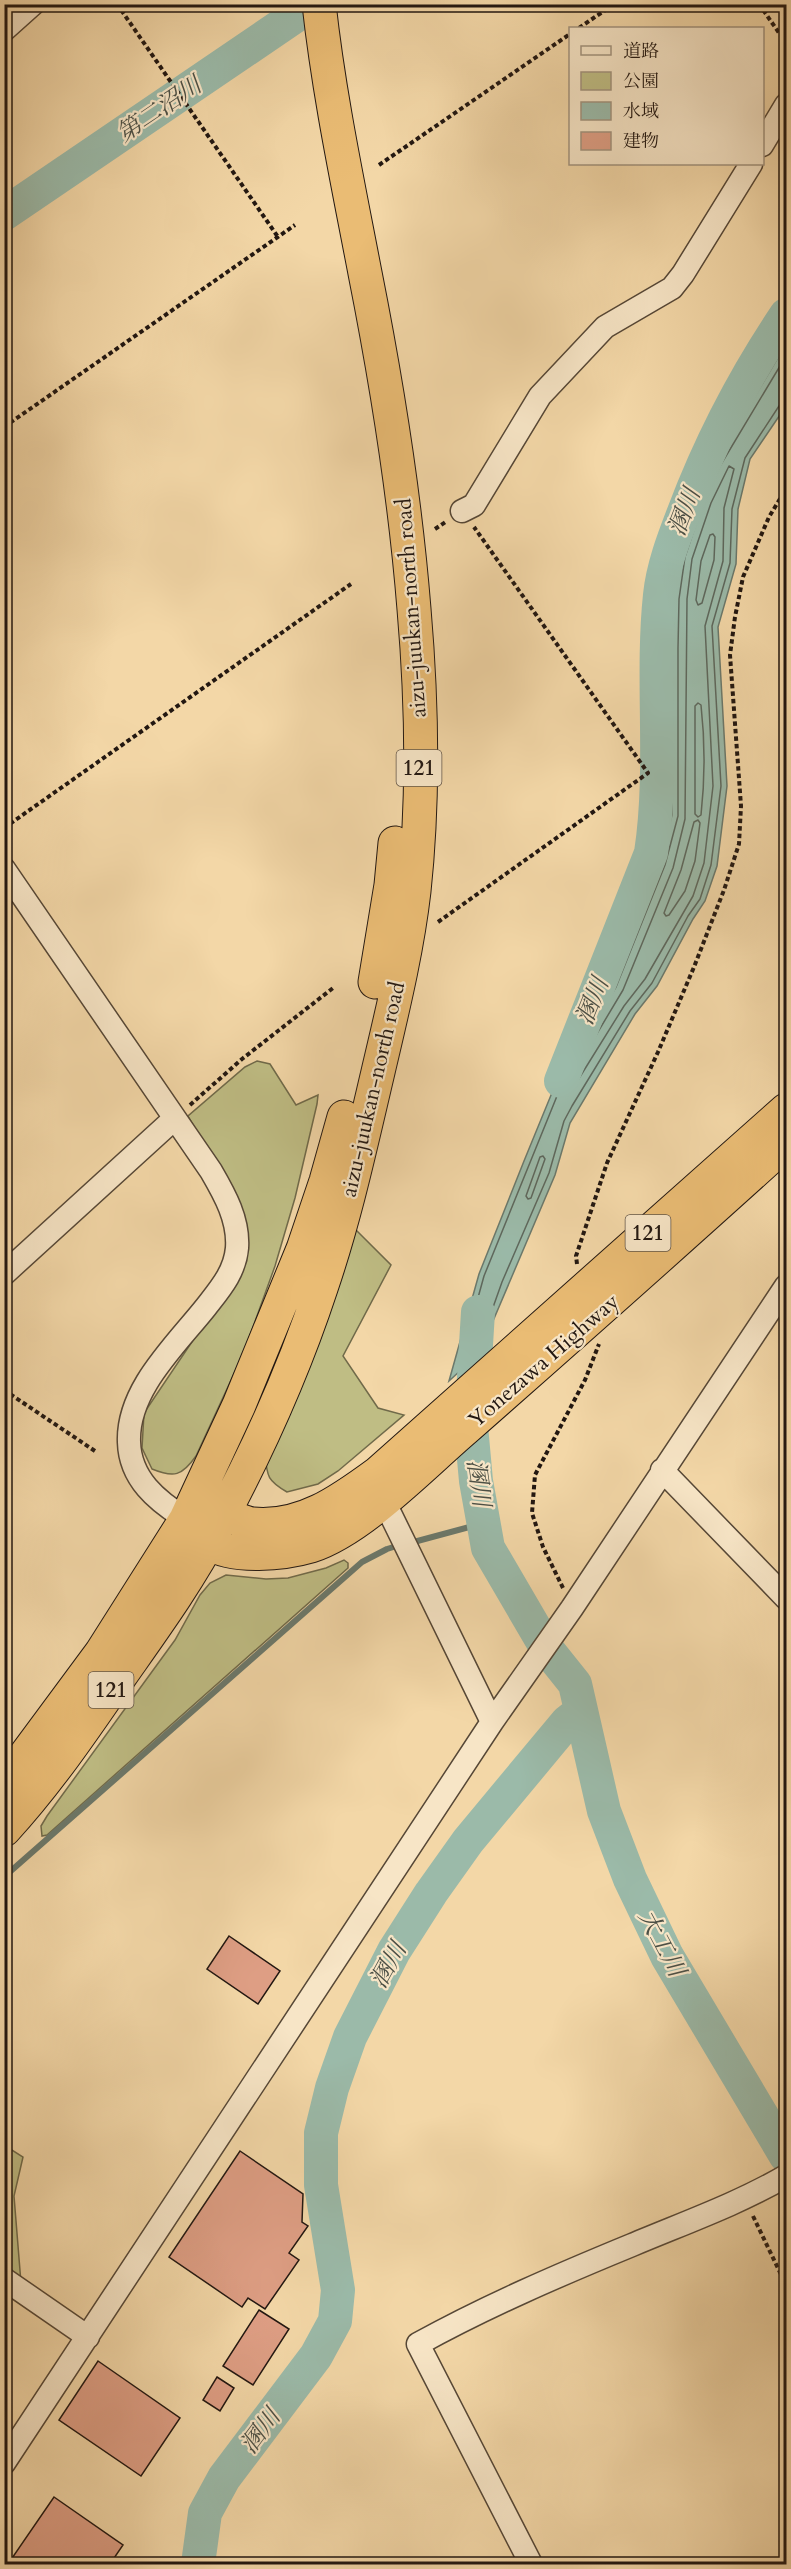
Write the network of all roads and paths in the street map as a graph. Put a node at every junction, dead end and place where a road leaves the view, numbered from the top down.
1 (33, 4) edge
2 (117, 4) edge
3 (300, 4) edge
4 (319, 4) edge
5 (614, 4) edge
6 (759, 4) edge
7 (580, 27) edge
8 (4, 30) edge
9 (569, 35) edge
10 (314, 41) junction
11 (786, 43) edge
12 (786, 105) edge
13 (764, 142) edge
14 (379, 165) dead end
15 (750, 165) edge
16 (295, 225) dead end
17 (278, 237) junction
18 (4, 427) edge
19 (786, 489) edge
20 (462, 512) joint
21 (351, 584) dead end
22 (4, 828) edge
23 (4, 869) edge
24 (438, 922) dead end
25 (333, 988) dead end
26 (786, 1110) edge
27 (174, 1119) junction
28 (786, 1143) edge
29 (4, 1274) edge
30 (786, 1286) edge
31 (581, 1293) junction
32 (601, 1335) dead end
33 (517, 1366) junction
34 (4, 1390) edge
35 (95, 1451) dead end
36 (662, 1470) junction
37 (383, 1489) junction
38 (223, 1514) junction
39 (186, 1519) junction
40 (207, 1543) junction
41 (786, 1598) edge
42 (574, 1605) junction
43 (492, 1722) junction
44 (4, 1784) edge
45 (4, 1830) edge
46 (786, 2176) edge
47 (754, 2194) junction
48 (4, 2278) edge
49 (786, 2285) edge
50 (88, 2337) junction
51 (4, 2463) edge
52 (531, 2565) edge

1 - 8 street
2 - 17 path
3 - 10 highway, aizu-juukan-north road / 121
4 - 10 highway, aizu-juukan-north road / 121
5 - 7 path
6 - 11 path
9 - 14 path
10 - 38 highway, aizu-juukan-north road / 121
10 - 39 highway, aizu-juukan-north road / 121
12 - 13 street
15 - 20 street
16 - 17 path
17 - 18 path
19 - 31 path
20 - 24 path
21 - 22 path
23 - 27 street
25 - 27 path
26 - 31 highway, Yonezawa Highway / 121
27 - 29 street
27 - 39 street
28 - 33 highway, Yonezawa Highway / 121
30 - 36 street
31 - 33 highway, Yonezawa Highway / 121
32 - 42 path
33 - 37 highway, Yonezawa Highway / 121
34 - 35 path
36 - 41 street
36 - 42 street
37 - 38 highway, Yonezawa Highway / 121
37 - 40 highway, 121
37 - 43 street
38 - 39 highway, Yonezawa Highway / 121
38 - 40 highway, 121
39 - 40 highway
39 - 44 highway, 121
40 - 45 highway, 121
42 - 43 street
43 - 50 street
46 - 47 street
47 - 49 path
47 - 52 street
48 - 50 street
50 - 51 street

